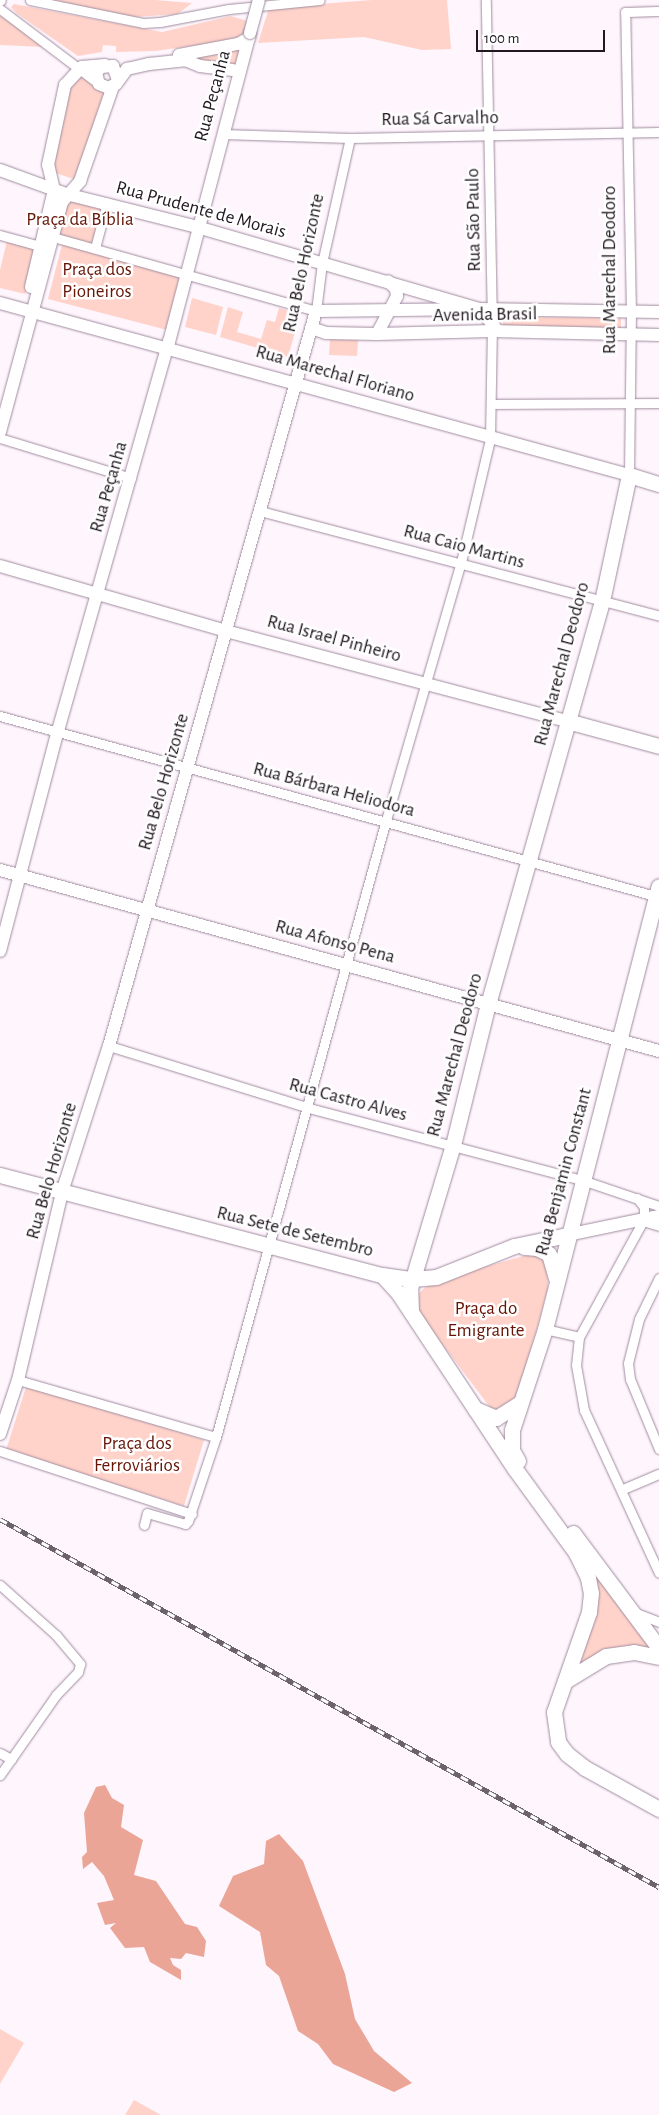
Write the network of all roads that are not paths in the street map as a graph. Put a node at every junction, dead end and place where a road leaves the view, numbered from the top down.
1 (30, 0) edge
2 (259, 0) edge
3 (320, 0) edge
4 (486, 0) edge
5 (0, 9) edge
6 (659, 11) edge
7 (245, 41) junction
8 (199, 52) junction
9 (107, 65) junction
10 (202, 66) junction
11 (71, 69) junction
12 (237, 71) junction
13 (116, 83) junction
14 (99, 84) junction
15 (628, 131) junction
16 (659, 132) edge
17 (222, 134) junction
18 (488, 134) junction
19 (350, 138) junction
20 (0, 170) edge
21 (60, 192) junction
22 (107, 203) junction
23 (197, 227) junction
24 (0, 235) edge
25 (53, 237) junction
26 (40, 246) junction
27 (95, 248) junction
28 (322, 263) junction
29 (187, 273) junction
30 (382, 279) junction
31 (0, 295) edge
32 (0, 303) edge
33 (30, 307) junction
34 (486, 309) junction
35 (391, 310) junction
36 (316, 311) junction
37 (659, 312) edge
38 (631, 313) junction
39 (311, 328) junction
40 (494, 329) junction
41 (377, 334) junction
42 (631, 335) junction
43 (659, 336) edge
44 (168, 344) junction
45 (296, 381) junction
46 (0, 402) edge
47 (629, 403) junction
48 (659, 403) edge
49 (492, 404) junction
50 (0, 432) edge
51 (0, 438) edge
52 (490, 440) junction
53 (628, 475) junction
54 (131, 478) junction
55 (659, 484) edge
56 (260, 511) junction
57 (461, 562) junction
58 (0, 566) edge
59 (98, 593) junction
60 (602, 601) junction
61 (659, 616) edge
62 (226, 631) junction
63 (424, 683) junction
64 (0, 716) edge
65 (568, 721) junction
66 (57, 734) junction
67 (659, 746) edge
68 (188, 767) junction
69 (386, 820) junction
70 (529, 861) junction
71 (0, 870) edge
72 (20, 876) junction
73 (658, 893) edge
74 (147, 910) junction
75 (0, 951) edge
76 (348, 965) junction
77 (488, 1004) junction
78 (620, 1039) junction
79 (109, 1046) junction
80 (659, 1051) edge
81 (309, 1108) junction
82 (453, 1145) junction
83 (0, 1174) edge
84 (582, 1180) junction
85 (62, 1192) junction
86 (637, 1198) junction
87 (659, 1206) edge
88 (659, 1216) edge
89 (643, 1221) junction
90 (659, 1226) edge
91 (567, 1235) junction
92 (270, 1246) junction
93 (514, 1246) junction
94 (382, 1275) junction
95 (659, 1278) edge
96 (412, 1279) junction
97 (555, 1289) junction
98 (413, 1318) junction
99 (544, 1329) junction
100 (578, 1337) junction
101 (18, 1380) junction
102 (520, 1403) junction
103 (474, 1408) junction
104 (0, 1434) edge
105 (216, 1437) junction
106 (659, 1449) edge
107 (0, 1451) edge
108 (659, 1474) edge
109 (623, 1489) junction
110 (192, 1514) junction
111 (144, 1525) dead end
112 (659, 1573) edge
113 (0, 1585) edge
114 (659, 1611) edge
115 (642, 1614) junction
116 (659, 1622) edge
117 (659, 1648) edge
118 (659, 1657) edge
119 (565, 1681) junction
120 (0, 1753) edge
121 (11, 1759) junction
122 (0, 1775) edge
123 (659, 1809) edge

1 - 3 street
2 - 7 street, Rua Peçanha, bridge
4 - 18 street, Rua São Paulo
5 - 11 street
6 - 15 street, Rua Marechal Deodoro
7 - 8 street
7 - 12 street, Rua Peçanha
8 - 9 street
8 - 10 street
9 - 11 street
9 - 13 street
9 - 14 street
10 - 12 street
10 - 13 street
11 - 14 street
11 - 21 street
12 - 17 street, Rua Peçanha
13 - 14 street
13 - 21 street
15 - 16 street, Rua Sá Carvalho
15 - 18 street, Rua Sá Carvalho
15 - 38 street, Rua Marechal Deodoro
17 - 19 street, Rua Sá Carvalho
17 - 23 street, Rua Peçanha
18 - 19 street, Rua Sá Carvalho
18 - 34 street, Rua São Paulo
19 - 28 street, Rua Belo Horizonte
20 - 21 street, Rua Prudente de Morais
21 - 22 street, Rua Prudente de Morais
21 - 25 street
21 - 26 street
22 - 23 street, Rua Prudente de Morais
22 - 27 street
23 - 28 street, Rua Prudente de Morais
23 - 29 street, Rua Peçanha
24 - 26 street
25 - 27 street
25 - 33 street
26 - 33 street
27 - 29 street
28 - 30 street, Rua Prudente de Morais
28 - 36 street, Rua Belo Horizonte
29 - 36 street
29 - 44 street, Rua Peçanha
30 - 34 street, Rua Prudente de Morais
30 - 35 street
31 - 33 street, Rua Marechal Floriano
32 - 33 street, Rua Marechal Floriano
33 - 44 street, Rua Marechal Floriano
33 - 46 street
33 - 50 street
34 - 35 street
34 - 38 street
34 - 40 street
35 - 36 street
35 - 41 street
36 - 39 street, Rua Belo Horizonte
37 - 38 street
38 - 42 street, Rua Marechal Deodoro
39 - 41 street, Avenida Brasil
39 - 45 street, Rua Belo Horizonte
40 - 41 street, Avenida Brasil
40 - 42 street, Avenida Brasil
40 - 49 street
42 - 43 street, Avenida Brasil
42 - 47 street, Rua Marechal Deodoro
44 - 45 street, Rua Marechal Floriano
44 - 54 street, Rua Peçanha
45 - 52 street, Rua Marechal Floriano
45 - 56 street, Rua Belo Horizonte
47 - 48 street
47 - 49 street
47 - 53 street, Rua Marechal Deodoro
49 - 52 street
51 - 54 street
52 - 53 street, Rua Marechal Floriano
52 - 57 street
53 - 55 main road, Rua Marechal Floriano
53 - 60 main road, Rua Marechal Deodoro
54 - 59 street, Rua Peçanha
56 - 57 street, Rua Caio Martins
56 - 62 street, Rua Belo Horizonte
57 - 60 street, Rua Caio Martins
57 - 63 street
58 - 59 street, Rua Israel Pinheiro
59 - 62 street, Rua Israel Pinheiro
59 - 66 street, Rua Peçanha
60 - 61 street, Rua Caio Martins
60 - 65 main road, Rua Marechal Deodoro
62 - 63 street, Rua Israel Pinheiro
62 - 68 street, Rua Belo Horizonte
63 - 65 street, Rua Israel Pinheiro
63 - 69 street
64 - 66 street, Rua Bárbara Heliodora
65 - 67 main road, Rua Israel Pinheiro
65 - 70 main road, Rua Marechal Deodoro
66 - 68 street, Rua Bárbara Heliodora
66 - 72 street, Rua Peçanha
68 - 69 street, Rua Bárbara Heliodora
68 - 74 street, Rua Belo Horizonte
69 - 70 street, Rua Bárbara Heliodora
69 - 76 street
70 - 73 street, Rua Bárbara Heliodora
70 - 77 main road, Rua Marechal Deodoro
71 - 72 street, Rua Afonso Pena
72 - 74 street, Rua Afonso Pena
72 - 75 street, Rua Peçanha
73 - 78 main road, Rua Benjamin Constant
74 - 76 street, Rua Afonso Pena
74 - 79 street, Rua Belo Horizonte
76 - 77 street, Rua Afonso Pena
76 - 81 street
77 - 78 street, Rua Afonso Pena
77 - 82 main road, Rua Marechal Deodoro
78 - 80 street, Rua Afonso Pena
78 - 84 main road, Rua Benjamin Constant
79 - 81 street, Rua Castro Alves
79 - 85 street, Rua Belo Horizonte
81 - 82 street, Rua Castro Alves
81 - 92 street
82 - 84 street, Rua Castro Alves
82 - 96 main road, Rua Marechal Deodoro
83 - 85 main road, Rua Sete de Setembro
84 - 86 street, Rua Castro Alves
84 - 91 main road, Rua Benjamin Constant
85 - 92 main road, Rua Sete de Setembro
85 - 101 street, Rua Belo Horizonte
86 - 87 street, Rua Castro Alves
86 - 89 street
88 - 89 street
89 - 90 street
89 - 91 street
89 - 100 street
91 - 93 main road
91 - 97 main road, Rua Benjamin Constant
92 - 94 main road, Rua Sete de Setembro
92 - 105 street
93 - 96 main road
93 - 97 main road
94 - 96 main road
94 - 98 main road, Rua Sete de Setembro
95 - 106 street
96 - 98 main road, Rua Marechal Deodoro
97 - 99 main road, Rua Benjamin Constant
98 - 103 main road, Rua Sete de Setembro
99 - 100 street
99 - 102 main road, Rua Benjamin Constant
100 - 109 street
101 - 104 street, Rua Belo Horizonte
101 - 105 street
102 - 103 main road
102 - 115 main road, Rua Benjamin Constant
103 - 119 main road, Rua Sete de Setembro
105 - 110 street
107 - 110 street
108 - 109 street
109 - 112 street
110 - 111 street
113 - 121 street
114 - 115 street
115 - 116 street
115 - 117 main road
118 - 119 main road
119 - 123 main road, Rua Sete de Setembro
120 - 121 street
121 - 122 street

